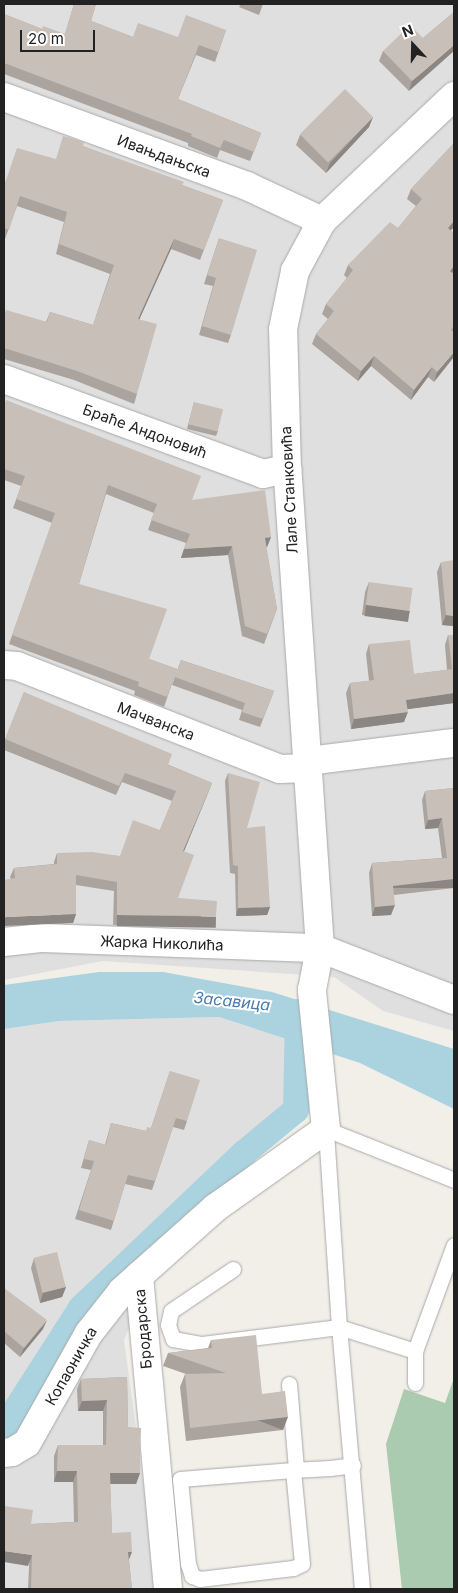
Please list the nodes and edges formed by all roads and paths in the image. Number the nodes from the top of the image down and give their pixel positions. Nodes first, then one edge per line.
1 (454, 96) edge
2 (4, 97) edge
3 (322, 221) junction
4 (4, 379) edge
5 (287, 469) junction
6 (4, 665) edge
7 (454, 743) edge
8 (309, 764) junction
9 (4, 942) edge
10 (320, 948) junction
11 (454, 1000) edge
12 (326, 1129) junction
13 (454, 1180) edge
14 (454, 1246) edge
15 (233, 1269) dead end
16 (139, 1276) junction
17 (339, 1327) junction
18 (415, 1351) junction
19 (416, 1383) dead end
20 (289, 1384) dead end
21 (8, 1452) edge
22 (353, 1465) junction
23 (294, 1470) junction
24 (168, 1589) edge
25 (362, 1589) edge

1 - 3 street, Лале Станковића
2 - 3 street, Ивањдањска
3 - 5 street, Лале Станковића
4 - 5 street, Браће Андоновић
5 - 8 street, Лале Станковића
6 - 8 street, Мачванска
7 - 8 street, Мачванска
8 - 10 street, Лале Станковића
9 - 10 street, Жарка Николића
10 - 11 street, Жарка Николића
10 - 12 street, Лале Станковића
12 - 13 lane
12 - 16 street, Бродарска
12 - 17 lane
14 - 18 lane
15 - 17 lane
16 - 21 street, Копаоничка
16 - 24 street, Бродарска
17 - 18 lane
17 - 22 lane
18 - 19 lane
20 - 23 lane
22 - 23 lane
22 - 25 lane
23 - 23 lane

